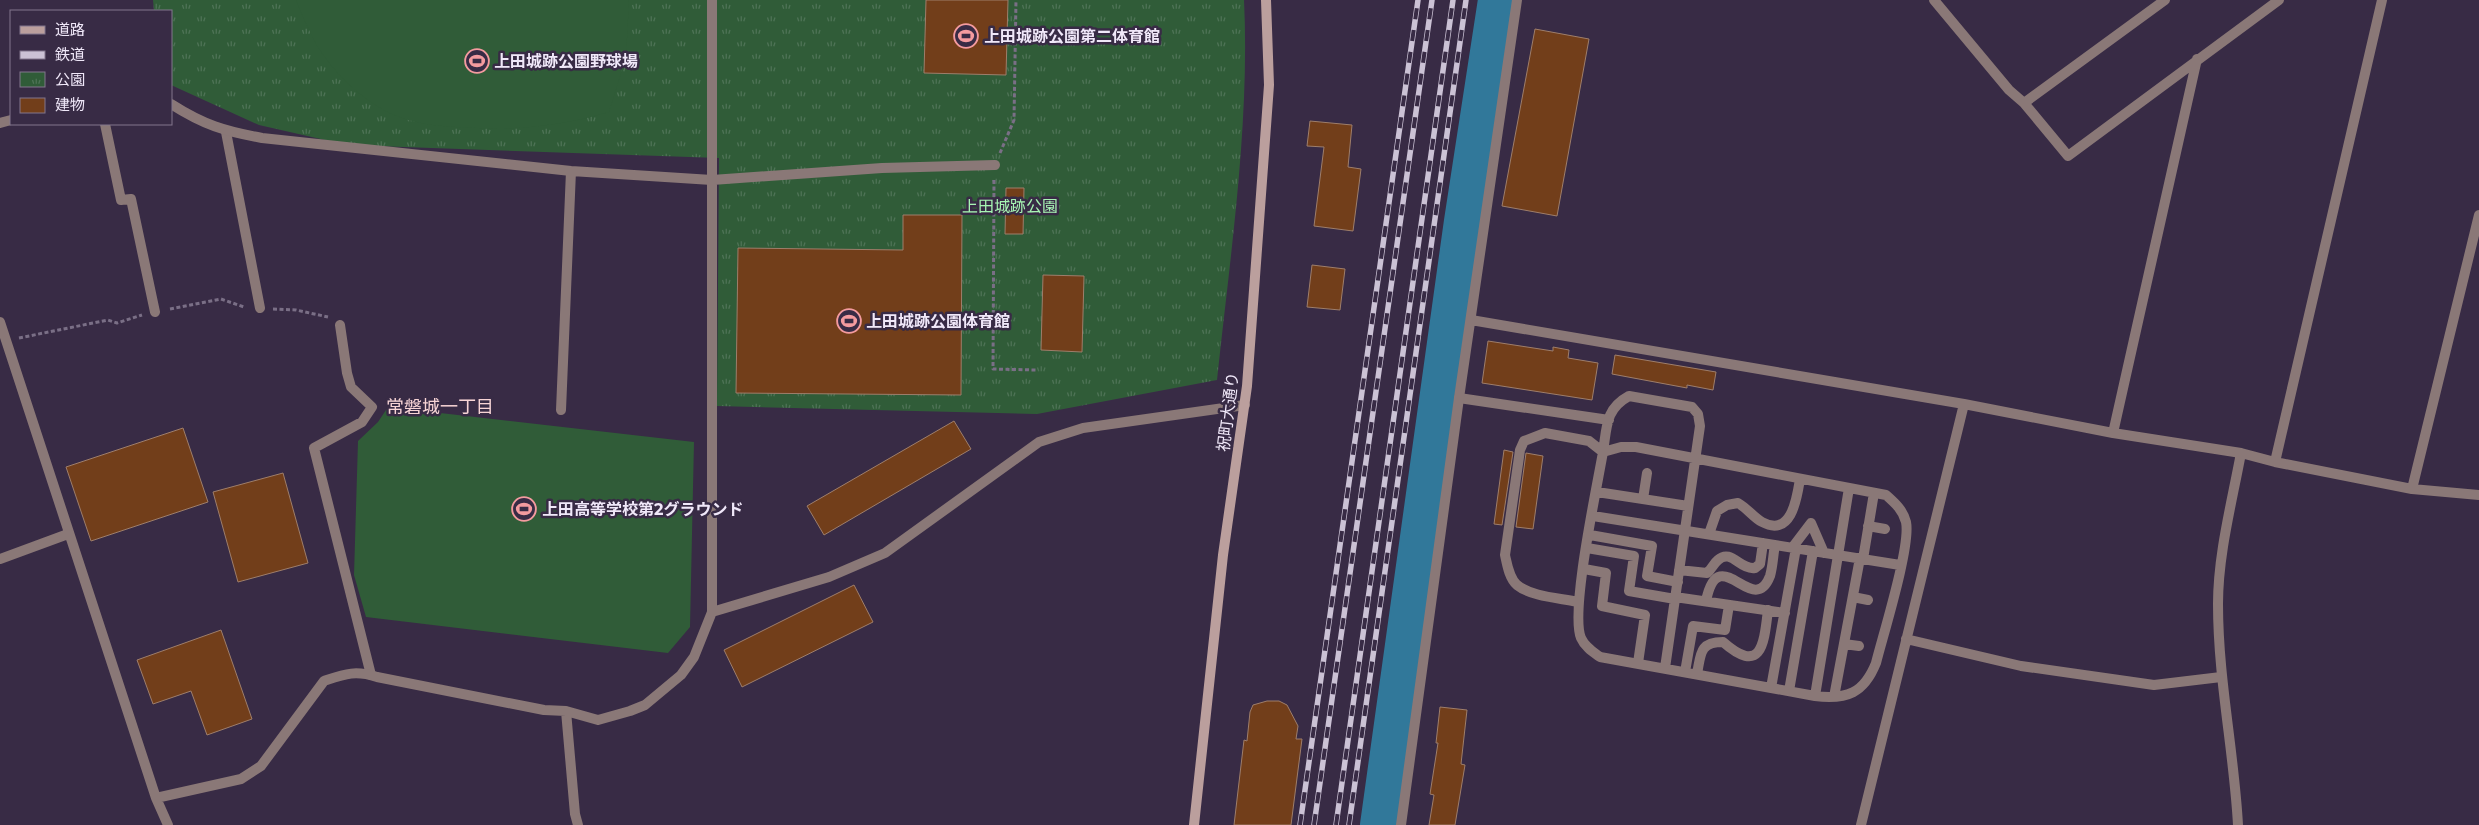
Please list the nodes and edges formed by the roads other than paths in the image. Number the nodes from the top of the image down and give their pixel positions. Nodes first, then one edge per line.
1 (712, 0) edge
2 (1266, 0) edge
3 (1517, 0) edge
4 (1934, 0) edge
5 (2165, 0) edge
6 (2279, 0) edge
7 (2382, 0) edge
8 (2197, 59) junction
9 (2024, 103) junction
10 (172, 105) edge
11 (106, 125) edge
12 (226, 132) junction
13 (995, 165) road end
14 (572, 171) junction
15 (712, 180) junction
16 (2479, 215) edge
17 (260, 308) road end
18 (155, 312) road end
19 (1471, 320) junction
20 (0, 322) edge
21 (340, 325) road end
22 (1459, 398) junction
23 (1964, 404) junction
24 (1245, 405) junction
25 (561, 410) dead end
26 (1609, 420) junction
27 (2113, 433) junction
28 (1603, 452) junction
29 (2241, 453) junction
30 (1695, 458) junction
31 (2275, 462) junction
32 (1647, 473) dead end
33 (1800, 478) junction
34 (1849, 488) junction
35 (2412, 489) junction
36 (1597, 492) junction
37 (1874, 493) junction
38 (2479, 495) edge
39 (1643, 499) junction
40 (1688, 506) junction
41 (1593, 516) junction
42 (1868, 526) junction
43 (1885, 529) dead end
44 (1685, 530) junction
45 (68, 534) junction
46 (1709, 534) junction
47 (1590, 535) junction
48 (1763, 543) junction
49 (1775, 545) junction
50 (1588, 548) junction
51 (1794, 548) junction
52 (1819, 552) junction
53 (1838, 555) junction
54 (0, 559) edge
55 (1862, 559) junction
56 (1900, 565) junction
57 (1584, 569) junction
58 (1679, 570) junction
59 (1678, 582) junction
60 (1853, 597) junction
61 (1675, 598) junction
62 (1868, 600) dead end
63 (1578, 602) junction
64 (1706, 602) junction
65 (1729, 605) junction
66 (1768, 610) junction
67 (712, 612) junction
68 (1785, 613) junction
69 (1906, 639) junction
70 (1844, 644) junction
71 (1859, 646) dead end
72 (1638, 663) junction
73 (1665, 668) junction
74 (1685, 672) junction
75 (1697, 674) junction
76 (371, 675) junction
77 (2221, 676) junction
78 (1772, 688) junction
79 (1789, 691) junction
80 (1815, 696) junction
81 (1834, 696) junction
82 (566, 712) junction
83 (156, 798) junction
84 (168, 825) edge
85 (578, 825) edge
86 (1194, 825) edge
87 (1401, 825) edge
88 (1861, 825) edge
89 (2238, 825) edge

1 - 15 street
2 - 24 street, 祝町大通り
3 - 19 street
4 - 9 street
5 - 9 street
6 - 8 street
7 - 31 street
8 - 9 street
8 - 27 street
10 - 12 street
11 - 18 street
12 - 14 street
12 - 17 street
13 - 15 street
14 - 15 street
14 - 25 street
15 - 67 street
16 - 35 street
19 - 22 street
19 - 23 street
20 - 45 street
21 - 76 street
22 - 26 street
22 - 87 street
23 - 27 street
23 - 69 street
24 - 67 street
24 - 86 street, 祝町大通り
26 - 28 street
26 - 30 street
27 - 29 street
28 - 30 street
28 - 36 street
28 - 63 street
29 - 31 street
29 - 77 street
30 - 33 street
30 - 40 street
31 - 35 street
32 - 39 street
33 - 34 street
33 - 46 street
34 - 37 street
34 - 53 street
35 - 38 street
36 - 39 street
36 - 41 street
37 - 42 street
37 - 56 street
39 - 40 street
40 - 44 street
41 - 44 street
41 - 47 street
42 - 43 street
42 - 55 street
44 - 46 street
44 - 58 street
45 - 54 street
45 - 83 street
46 - 48 street
47 - 50 street
47 - 59 street
48 - 49 street
48 - 58 street
49 - 51 street
49 - 64 street
50 - 57 street
50 - 61 street
51 - 52 street
51 - 52 street
51 - 68 street
52 - 53 street
52 - 79 street
53 - 55 street
53 - 80 street
55 - 56 street
55 - 60 street
56 - 81 street
57 - 63 street
57 - 72 street
58 - 59 street
59 - 61 street
60 - 62 street
60 - 70 street
61 - 64 street
61 - 73 street
63 - 72 street
64 - 65 street
65 - 66 street
65 - 74 street
66 - 68 street
66 - 75 street
67 - 82 street
68 - 78 street
69 - 77 street
69 - 88 street
70 - 71 street
70 - 81 street
72 - 73 street
73 - 74 street
74 - 75 street
75 - 78 street
76 - 82 street
76 - 83 street
77 - 89 street
78 - 79 street
79 - 80 street
80 - 81 street
82 - 85 street
83 - 84 street

